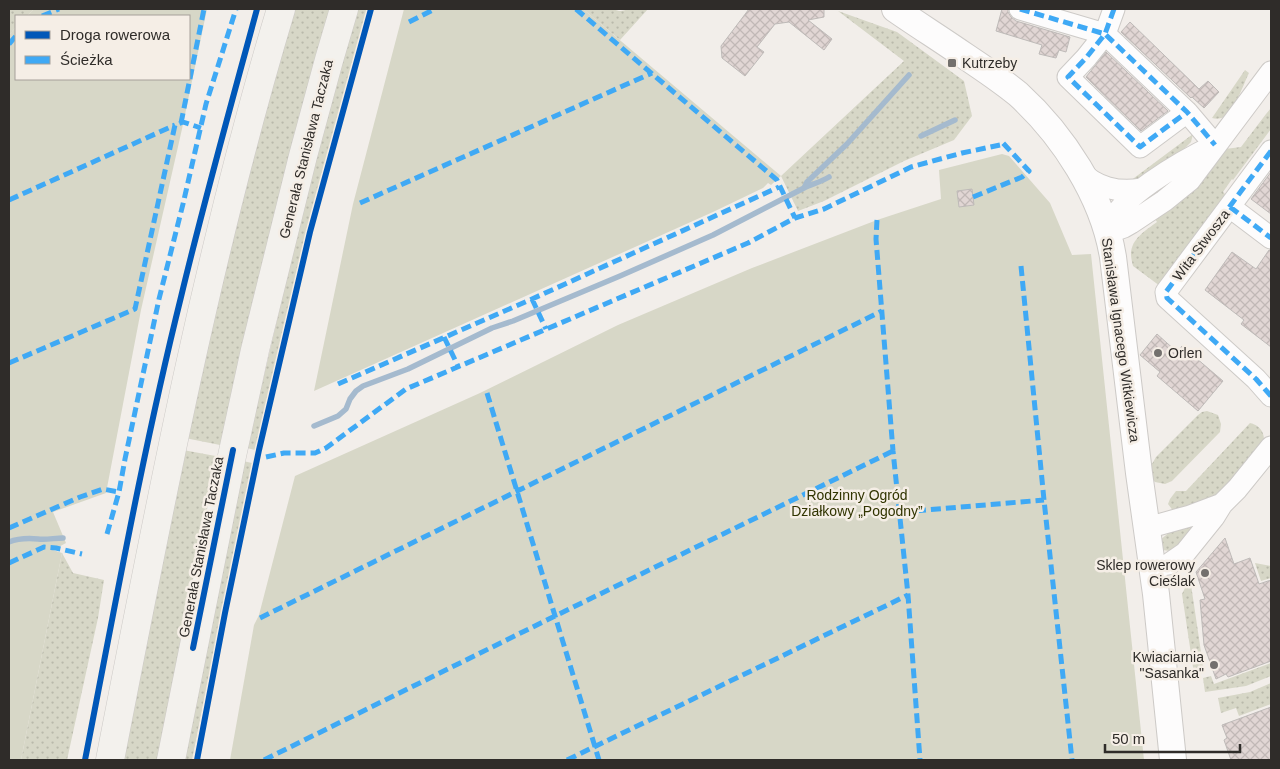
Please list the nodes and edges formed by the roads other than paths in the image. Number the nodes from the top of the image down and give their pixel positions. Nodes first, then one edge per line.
1 (281, 9) edge
2 (344, 9) edge
3 (895, 9) edge
4 (1020, 9) edge
5 (1114, 9) edge
6 (1106, 34) junction
7 (1271, 72) edge
8 (1187, 112) junction
9 (1216, 145) junction
10 (1271, 151) edge
11 (1076, 166) junction
12 (1141, 189) junction
13 (1230, 207) junction
14 (1107, 233) junction
15 (1271, 238) edge
16 (1271, 396) edge
17 (1271, 447) edge
18 (1222, 504) junction
19 (1147, 528) junction
20 (1151, 567) junction
21 (110, 760) edge
22 (171, 760) edge
23 (1173, 760) edge

1 - 21 main road
2 - 22 main road, Generała Stanisława Taczaka
3 - 11 street, Stanisława Ignacego Witkiewicza
4 - 6 street
5 - 6 street
6 - 8 street
6 - 8 street
7 - 9 street
8 - 9 street
9 - 12 street
9 - 14 street
10 - 13 street, Wita Stwosza
11 - 12 street
11 - 14 street, Stanisława Ignacego Witkiewicza
12 - 14 street
13 - 15 street
13 - 16 street, Wita Stwosza
14 - 19 street, Stanisława Ignacego Witkiewicza
17 - 18 street
18 - 19 street
18 - 20 street
19 - 20 street, Stanisława Ignacego Witkiewicza
20 - 23 street, Stanisława Ignacego Witkiewicza

